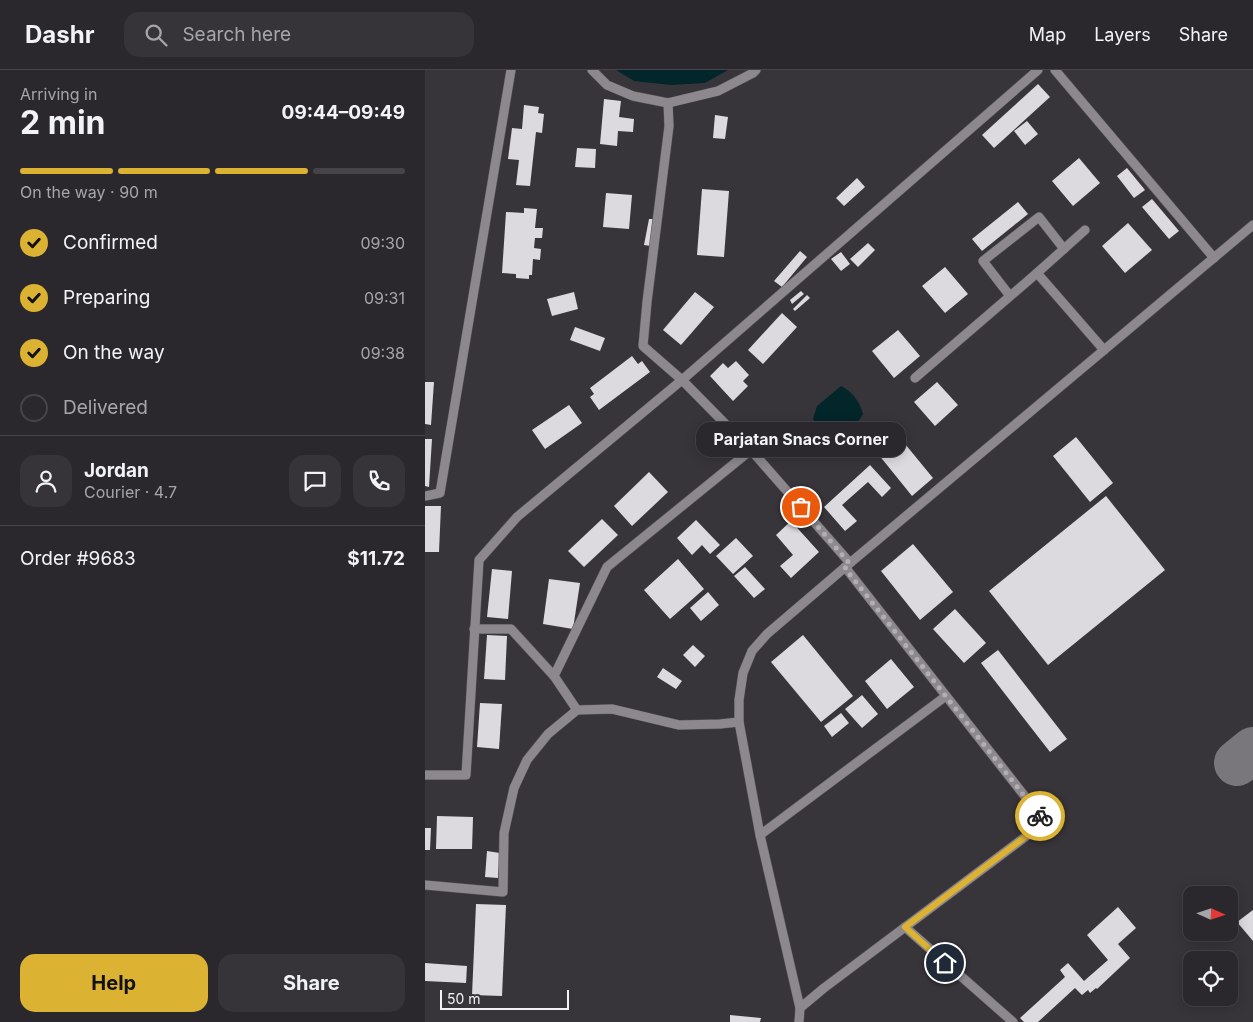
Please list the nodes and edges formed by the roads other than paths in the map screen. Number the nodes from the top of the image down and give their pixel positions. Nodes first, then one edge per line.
1 (511, 70) edge
2 (593, 70) edge
3 (756, 70) edge
4 (1038, 70) edge
5 (1055, 70) edge
6 (668, 104) junction
7 (1253, 225) edge
8 (1085, 230) dead end
9 (1064, 249) junction
10 (1214, 258) junction
11 (1037, 274) junction
12 (1010, 296) junction
13 (1104, 350) junction
14 (915, 378) dead end
15 (682, 380) junction
16 (751, 450) junction
17 (425, 496) edge
18 (847, 566) junction
19 (475, 629) junction
20 (554, 676) junction
21 (946, 696) junction
22 (577, 710) junction
23 (739, 722) junction
24 (425, 775) edge
25 (760, 836) junction
26 (425, 885) edge
27 (905, 927) junction
28 (800, 1008) junction
29 (799, 1022) edge
30 (1013, 1022) edge

1 - 17 lane
2 - 6 lane
3 - 6 lane
4 - 15 lane
5 - 10 lane
6 - 15 lane
7 - 10 lane
8 - 9 lane
9 - 11 lane
9 - 12 lane
10 - 13 lane
11 - 12 lane
11 - 13 lane
12 - 14 lane
13 - 18 lane
15 - 16 lane
15 - 19 lane
16 - 18 lane
16 - 20 lane
18 - 21 lane
18 - 23 lane
19 - 20 lane
19 - 24 lane
20 - 22 lane
21 - 25 lane
21 - 27 lane
22 - 23 lane
22 - 26 lane
23 - 25 lane
25 - 28 lane
27 - 28 lane
27 - 30 lane
28 - 29 lane

